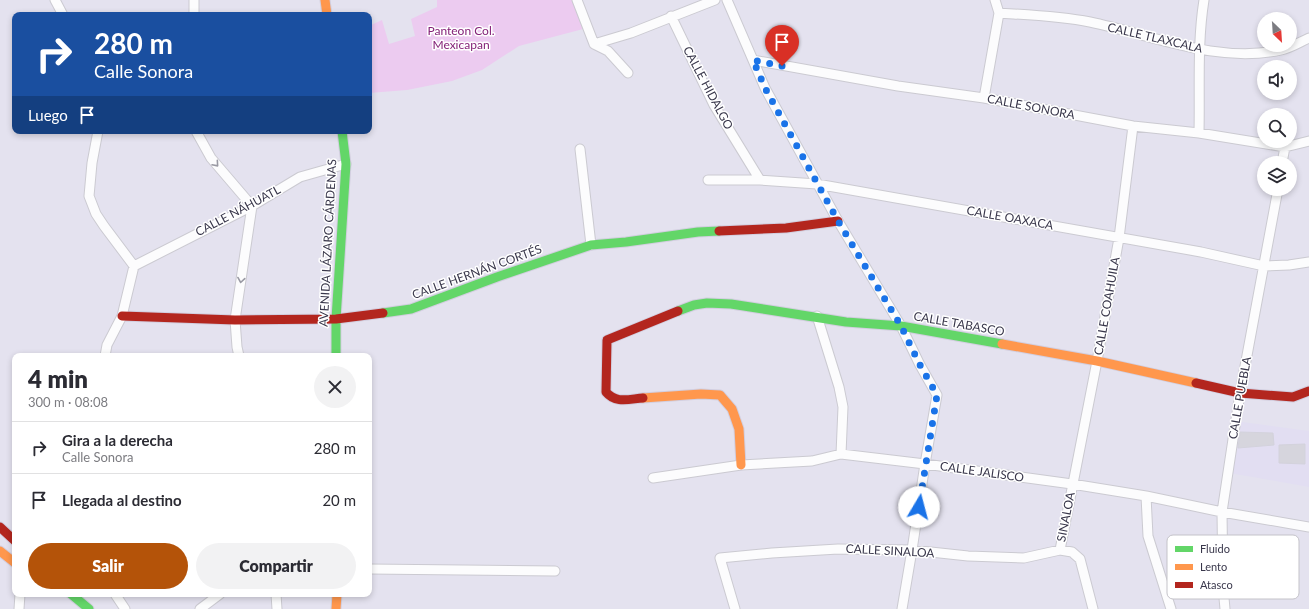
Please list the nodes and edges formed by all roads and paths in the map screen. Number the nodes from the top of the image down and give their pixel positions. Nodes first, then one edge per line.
1 (55, 0) edge
2 (194, 0) edge
3 (325, 0) edge
4 (577, 0) edge
5 (715, 0) edge
6 (726, 0) edge
7 (995, 0) edge
8 (1204, 0) edge
9 (61, 12) edge
10 (194, 12) edge
11 (327, 12) edge
12 (999, 13) junction
13 (672, 16) junction
14 (1309, 38) edge
15 (594, 44) junction
16 (1200, 50) junction
17 (753, 60) junction
18 (628, 73) dead end
19 (984, 98) junction
20 (1133, 126) junction
21 (1199, 133) junction
22 (97, 134) edge
23 (198, 134) edge
24 (342, 134) edge
25 (1309, 141) edge
26 (1257, 142) edge
27 (1297, 144) edge
28 (580, 149) dead end
29 (346, 164) junction
30 (708, 180) dead end
31 (760, 180) junction
32 (817, 184) junction
33 (1277, 196) edge
34 (252, 206) junction
35 (838, 221) junction
36 (1119, 238) junction
37 (591, 245) junction
38 (1309, 262) edge
39 (134, 266) junction
40 (1264, 266) junction
41 (122, 316) junction
42 (817, 316) junction
43 (336, 319) junction
44 (235, 320) junction
45 (901, 326) junction
46 (106, 353) edge
47 (238, 353) edge
48 (336, 353) edge
49 (1097, 361) junction
50 (1309, 391) edge
51 (1240, 393) junction
52 (841, 454) junction
53 (925, 464) junction
54 (740, 465) junction
55 (653, 478) dead end
56 (1072, 484) junction
57 (1146, 496) junction
58 (1222, 512) junction
59 (1309, 526) edge
60 (0, 527) edge
61 (1222, 535) edge
62 (12, 538) edge
63 (0, 550) edge
64 (912, 550) junction
65 (1060, 550) junction
66 (12, 560) edge
67 (372, 569) edge
68 (555, 571) dead end
69 (1167, 596) edge
70 (20, 597) edge
71 (75, 597) edge
72 (117, 597) edge
73 (216, 597) edge
74 (276, 597) edge
75 (337, 597) edge
76 (1168, 599) edge
77 (1224, 599) edge
78 (19, 609) edge
79 (90, 609) edge
80 (125, 609) edge
81 (200, 609) edge
82 (277, 609) edge
83 (336, 609) edge
84 (735, 609) edge
85 (902, 609) edge
86 (1093, 609) edge
87 (1171, 609) edge
88 (1225, 609) edge

1 - 9 street
2 - 10 street
3 - 11 street
4 - 15 street
5 - 13 street
6 - 17 street
7 - 12 street
8 - 16 street
12 - 16 street, CALLE TLAXCALA
12 - 19 street
13 - 15 street
13 - 31 street, CALLE HIDALGO
14 - 16 street, CALLE TLAXCALA
15 - 18 street
16 - 21 street
17 - 19 street, CALLE SONORA
17 - 32 street
19 - 20 street, CALLE SONORA
20 - 21 street, CALLE SONORA
20 - 36 street, CALLE COAHUILA
21 - 26 street, CALLE SONORA
22 - 39 street
23 -> 34 street
24 - 29 street, AVENIDA LÁZARO CÁRDENAS
25 - 27 street, CALLE SONORA
28 - 37 street
29 - 34 street, CALLE NÁHUATL
29 - 43 street, AVENIDA LÁZARO CÁRDENAS
30 - 31 street, CALLE OAXACA
31 - 32 street, CALLE OAXACA
32 - 35 street
32 - 36 street, CALLE OAXACA
33 - 40 street, CALLE PUEBLA
34 - 39 street, CALLE NÁHUATL
34 -> 44 street
35 - 37 street, CALLE HERNÁN CORTÉS
35 - 45 street
36 - 40 street, CALLE OAXACA
36 - 49 street, CALLE COAHUILA
37 - 43 street, CALLE HERNÁN CORTÉS
38 - 40 street, CALLE OAXACA
39 - 41 street
40 - 51 street, CALLE PUEBLA
41 - 44 street, CALLE HERNÁN CORTÉS
41 - 46 street
42 - 45 street, CALLE TABASCO
42 - 52 street
42 - 54 street, CALLE TABASCO
43 - 44 street, CALLE HERNÁN CORTÉS
43 - 48 street, AVENIDA LÁZARO CÁRDENAS
44 - 47 street
45 - 49 street, CALLE TABASCO
45 - 53 street
49 - 51 street, CALLE TABASCO
49 - 56 street, CALLE COAHUILA
50 - 51 street, CALLE TABASCO
51 - 58 street, CALLE PUEBLA
52 - 53 street, CALLE JALISCO
52 - 54 street, CALLE JALISCO
53 - 56 street, CALLE JALISCO
53 - 64 street
54 - 55 street, CALLE JALISCO
56 - 57 street, CALLE JALISCO
56 - 65 street, SINALOA
57 - 58 street, CALLE JALISCO
57 - 69 street
58 - 59 street, CALLE JALISCO
58 - 61 street, CALLE PUEBLA
60 - 62 street
63 - 66 street
64 - 65 street, CALLE SINALOA
64 - 84 street, CALLE SINALOA
64 - 85 street
65 - 86 street
67 - 68 street
70 - 78 street
71 - 79 street
72 - 80 street
73 - 81 street
74 - 82 street
75 - 83 street
76 - 87 street
77 - 88 street, CALLE PUEBLA

